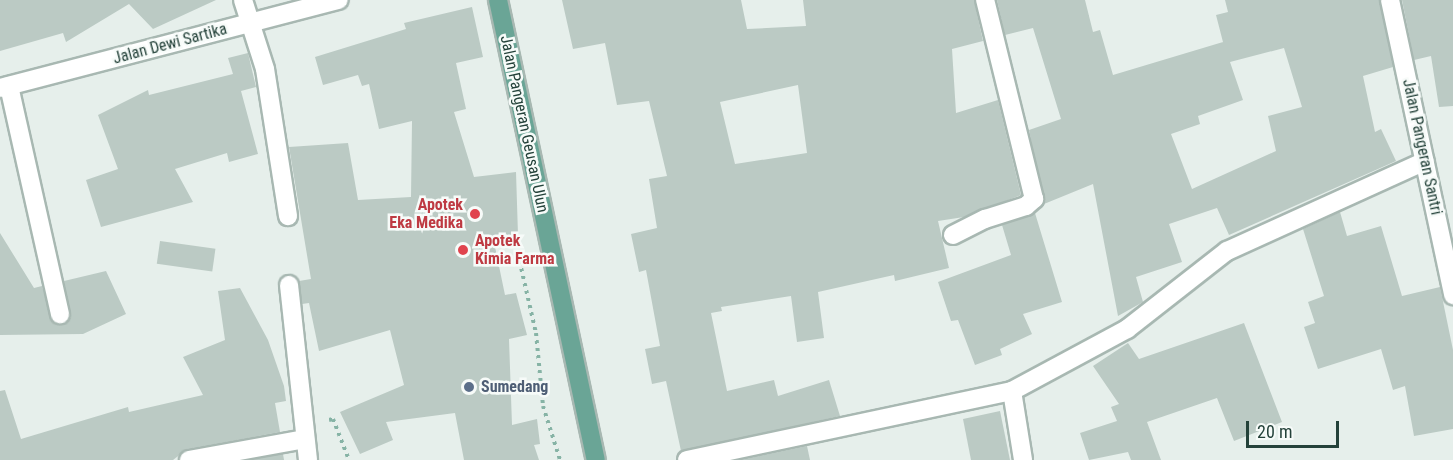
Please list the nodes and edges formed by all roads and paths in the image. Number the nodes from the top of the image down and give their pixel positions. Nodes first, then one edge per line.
1 (243, 0) edge
2 (339, 0) edge
3 (498, 0) edge
4 (985, 0) edge
5 (1390, 0) edge
6 (249, 23) junction
7 (5, 87) edge
8 (1425, 161) junction
9 (288, 216) dead end
10 (953, 235) dead end
11 (518, 254) dead end
12 (290, 285) dead end
13 (1453, 295) edge
14 (60, 314) dead end
15 (1012, 390) junction
16 (305, 439) junction
17 (189, 460) edge
18 (308, 460) edge
19 (560, 460) edge
20 (596, 460) edge
21 (687, 460) edge
22 (1023, 460) edge

1 - 6 street
2 - 6 street, Jalan Dewi Sartika
3 - 20 main road, Jalan Pangeran Geusan Ulun
4 - 10 street
5 - 8 street, Jalan Pangeran Santri
6 - 7 street, Jalan Dewi Sartika
6 - 9 street
7 - 14 street
8 - 13 street, Jalan Pangeran Santri
8 - 15 street
11 - 19 path
12 - 16 street
15 - 21 street
15 - 22 street
16 - 17 street
16 - 18 street

